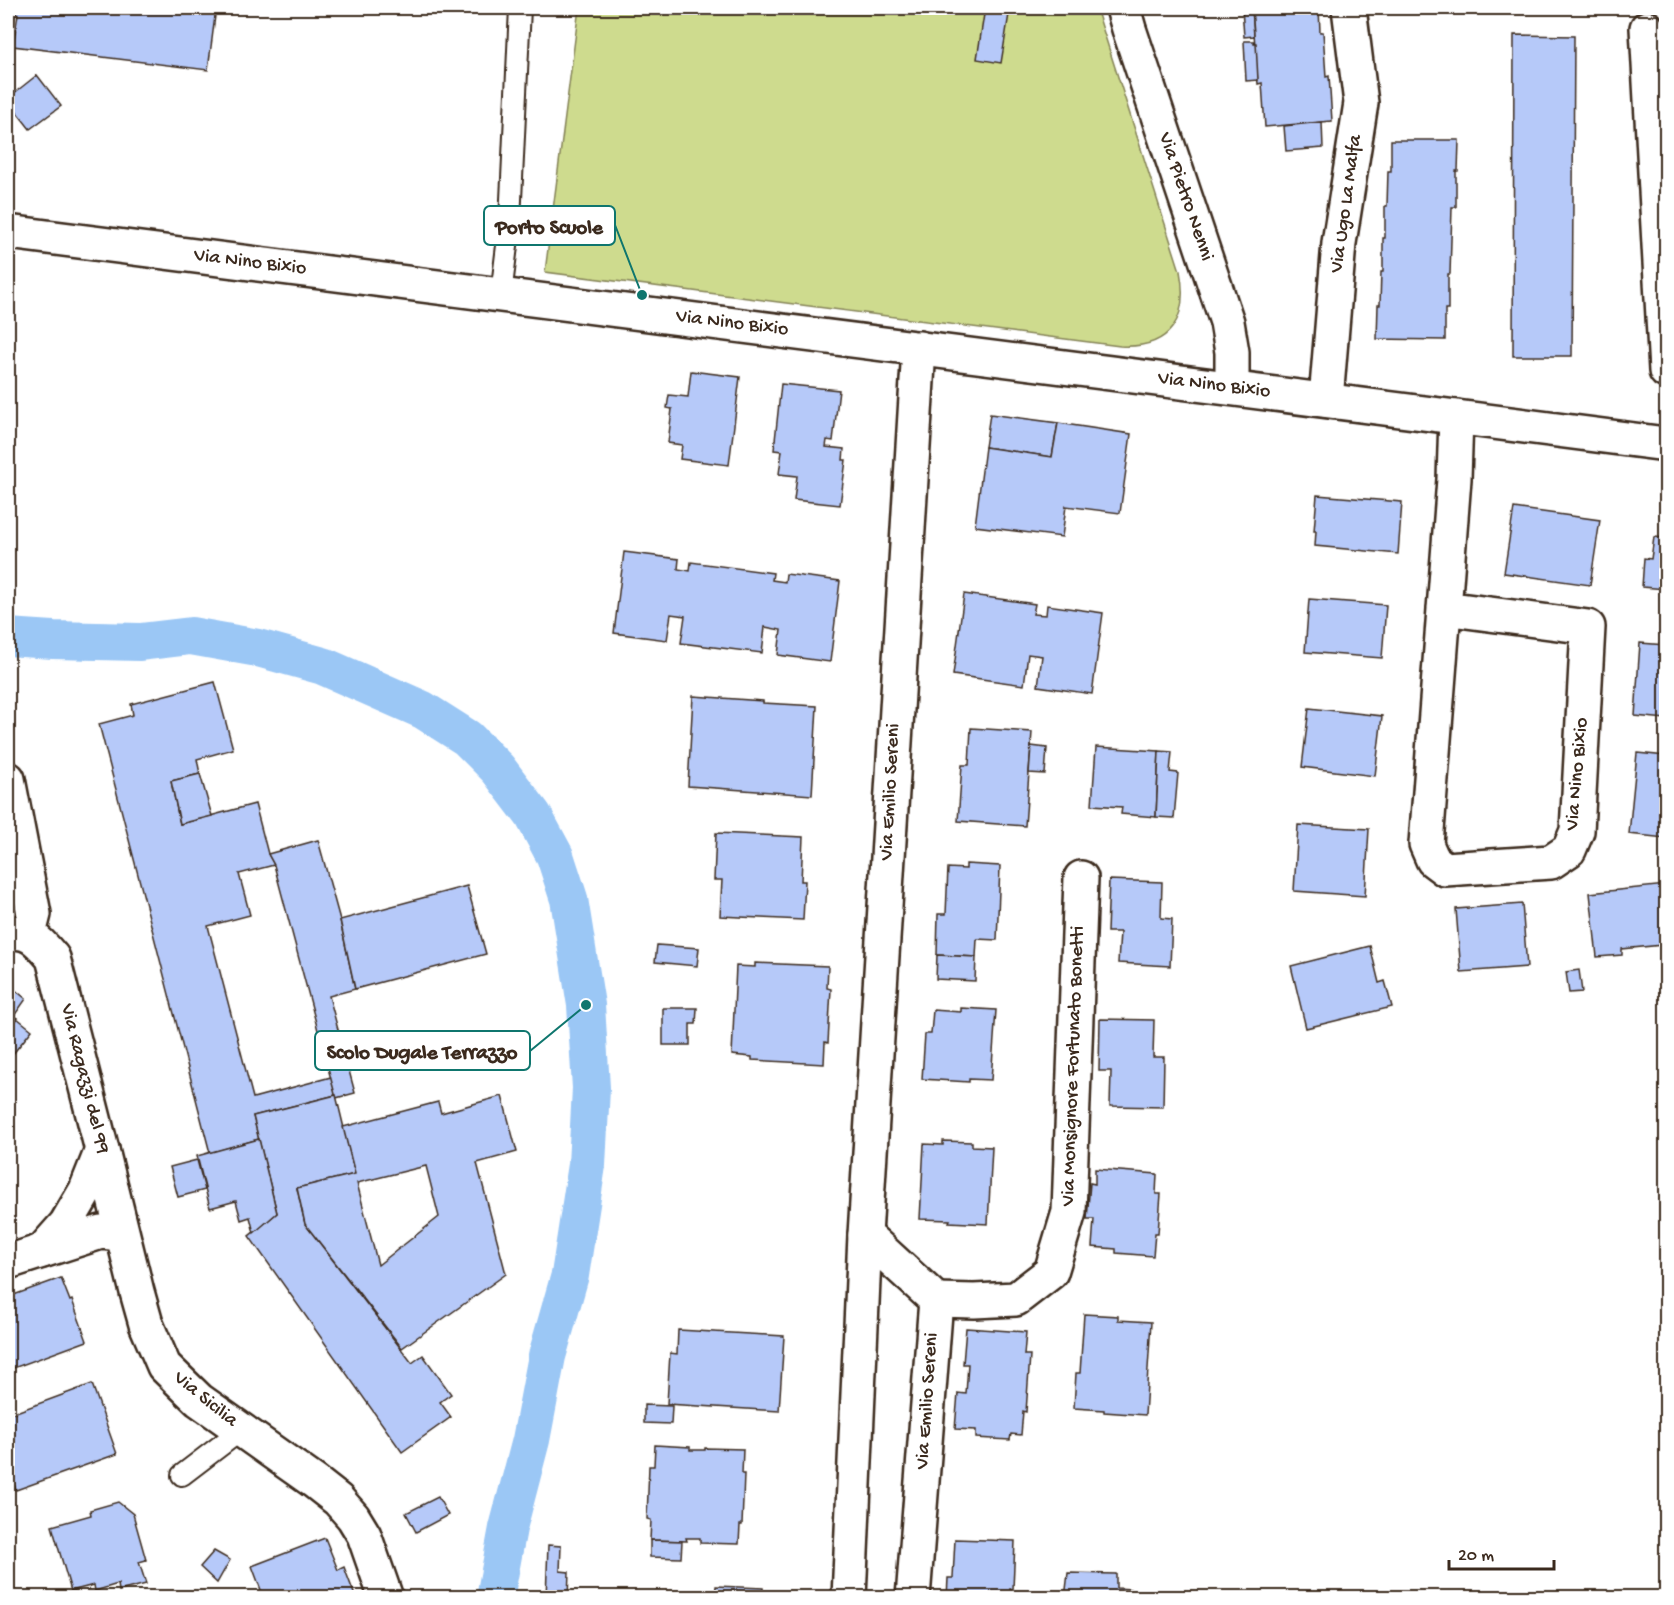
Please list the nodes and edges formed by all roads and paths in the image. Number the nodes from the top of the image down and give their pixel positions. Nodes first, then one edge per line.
1 (520, 8) edge
2 (1123, 8) edge
3 (1349, 8) edge
4 (1647, 28) dead end
5 (8, 232) edge
6 (501, 295) junction
7 (919, 348) junction
8 (1666, 371) edge
9 (1232, 388) junction
10 (1326, 400) junction
11 (1456, 417) junction
12 (1666, 444) edge
13 (1444, 608) junction
14 (8, 779) edge
15 (1081, 878) dead end
16 (18, 934) edge
17 (102, 1150) junction
18 (122, 1234) junction
19 (865, 1235) junction
20 (42, 1251) junction
21 (8, 1262) edge
22 (936, 1300) junction
23 (241, 1430) junction
24 (182, 1475) dead end
25 (386, 1598) edge
26 (849, 1598) edge
27 (913, 1598) edge

1 - 6 lane
2 - 9 street, Via Pietro Nenni
3 - 10 street, Via Ugo La Malfa
4 - 8 street
5 - 6 street, Via Nino Bixio
6 - 7 street, Via Nino Bixio
7 - 9 street, Via Nino Bixio
7 - 19 street, Via Emilio Sereni
9 - 10 street, Via Nino Bixio
10 - 11 street, Via Nino Bixio
11 - 12 street, Via Nino Bixio
11 - 13 street, Via Nino Bixio
13 - 13 street, Via Nino Bixio
14 - 16 street, Via Ragazzi del 99
15 - 22 street, Via Monsignore Fortunato Bonetti
16 - 17 street, Via Ragazzi del 99
17 - 18 street, Via Ragazzi del 99
17 - 20 street
18 - 20 street
18 - 23 street, Via Sicilia
19 - 22 street
19 - 26 street, Via Emilio Sereni
20 - 21 street
22 - 27 street, Via Emilio Sereni
23 - 24 lane
23 - 25 street, Via Sicilia

